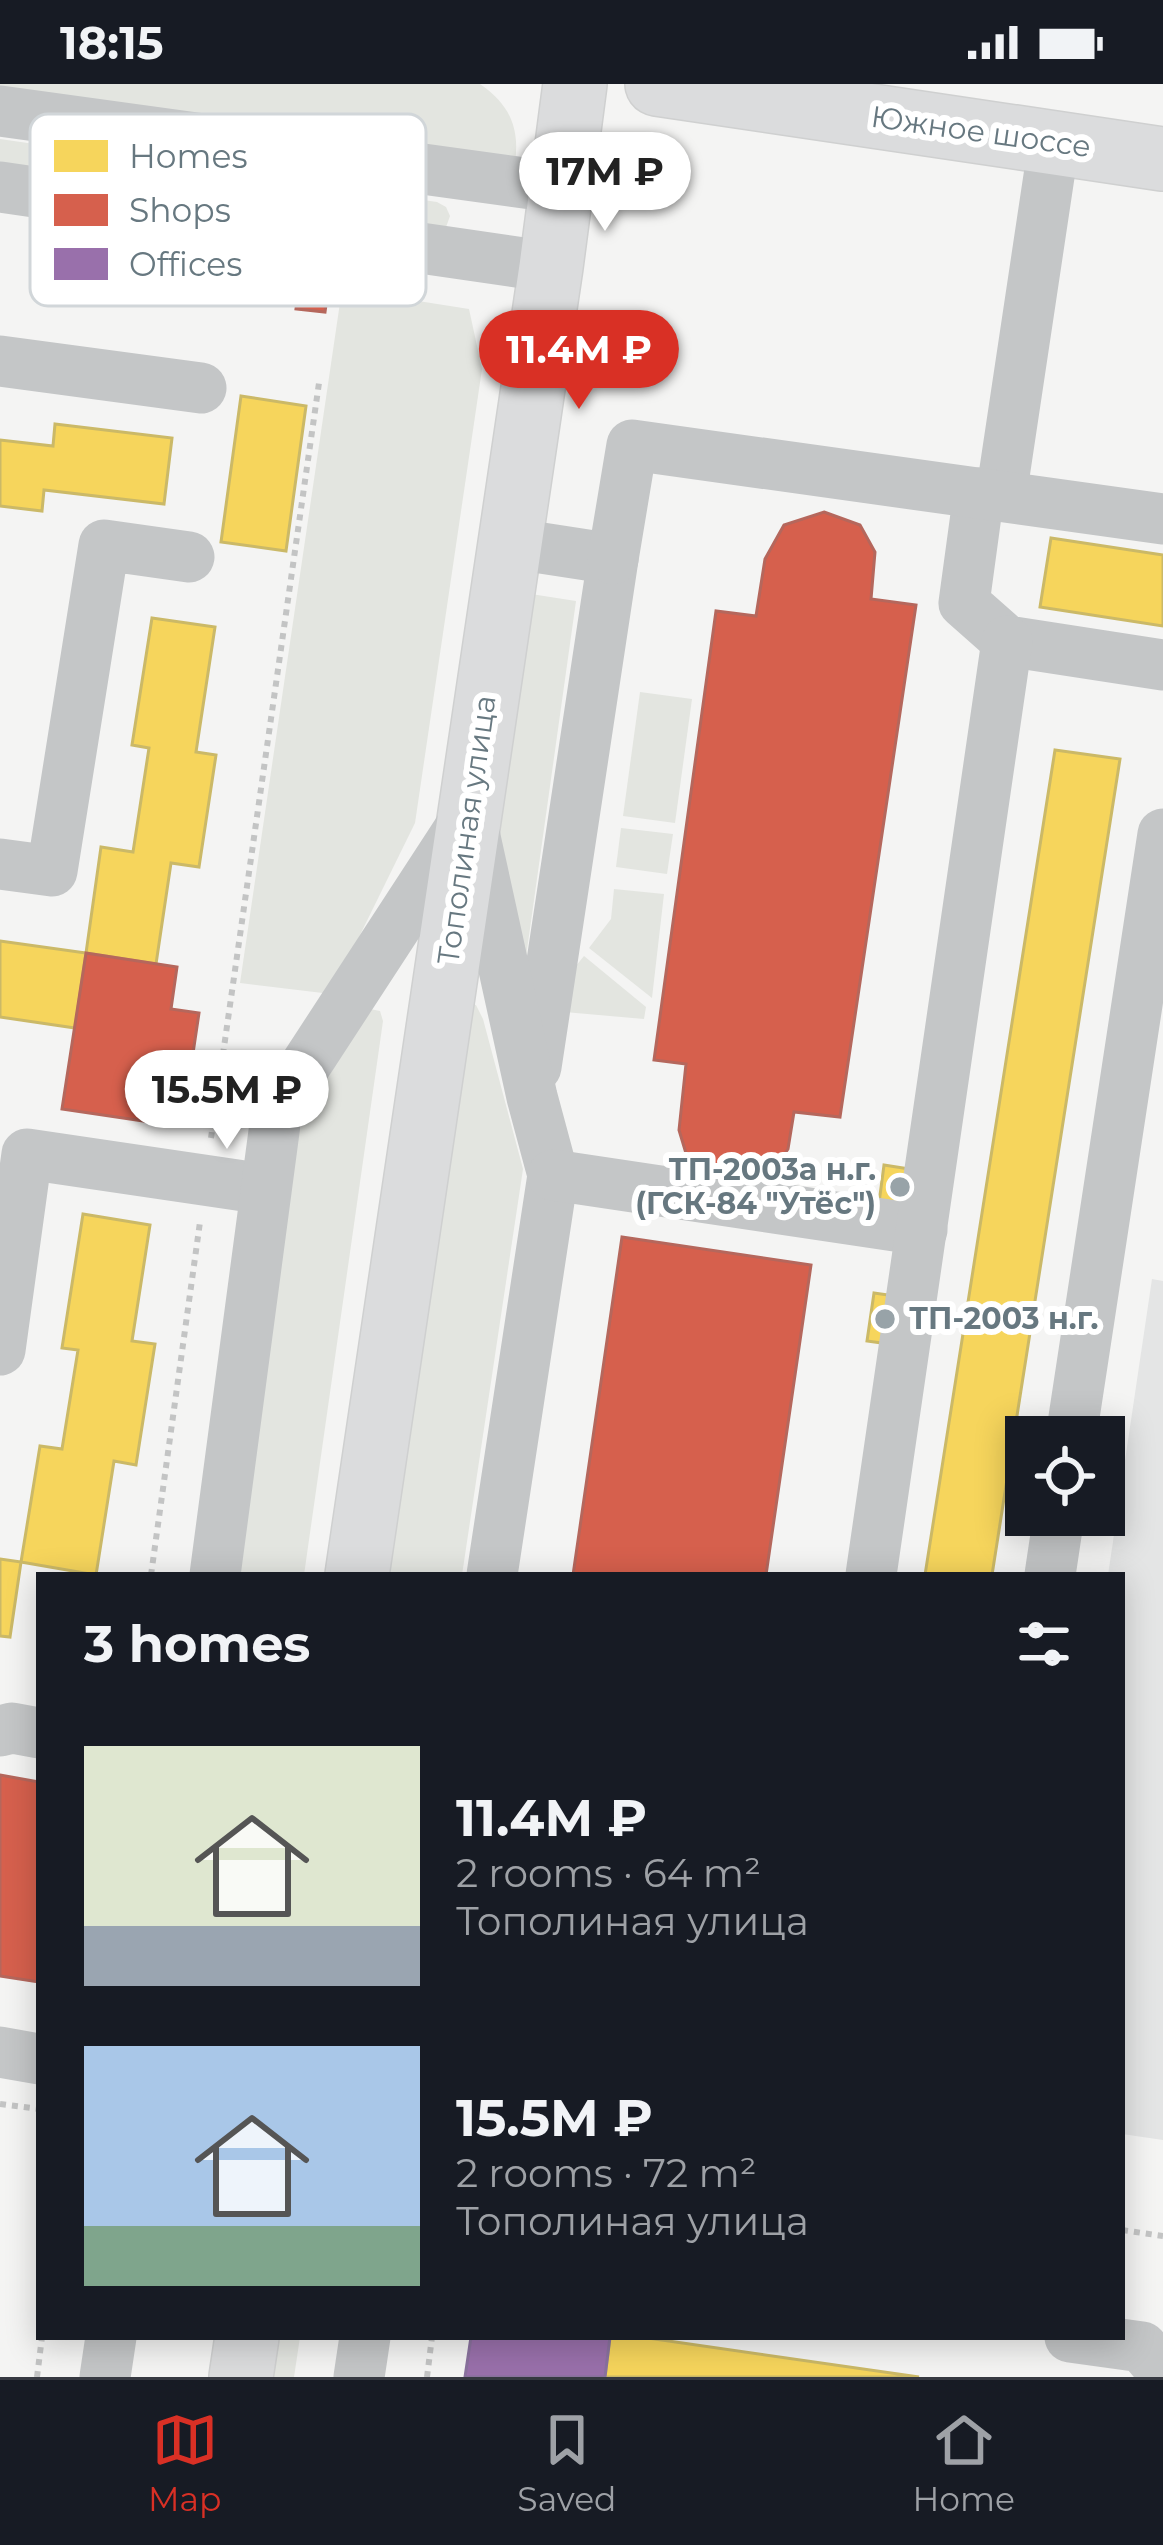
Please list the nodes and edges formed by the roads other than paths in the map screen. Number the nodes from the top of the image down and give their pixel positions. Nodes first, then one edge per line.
1 (575, 84) edge
2 (657, 84) edge
3 (0, 111) edge
4 (30, 115) edge
5 (1054, 143) junction
6 (1163, 159) edge
7 (426, 169) edge
8 (0, 187) edge
9 (561, 188) junction
10 (30, 191) edge
11 (426, 249) edge
12 (551, 267) junction
13 (0, 361) edge
14 (201, 388) dead end
15 (990, 495) junction
16 (1163, 519) edge
17 (509, 543) junction
18 (189, 557) dead end
19 (613, 559) junction
20 (1007, 641) junction
21 (1163, 665) edge
22 (470, 813) junction
23 (1163, 834) edge
24 (0, 864) edge
25 (1150, 1021) edge
26 (532, 1097) junction
27 (14, 1151) edge
28 (553, 1175) junction
29 (265, 1189) junction
30 (922, 1230) junction
31 (0, 1350) edge
32 (1075, 1416) edge
33 (1056, 1536) edge
34 (215, 1572) edge
35 (357, 1572) edge
36 (492, 1572) edge
37 (871, 1572) edge
38 (1050, 1572) edge
39 (0, 1731) edge
40 (36, 1732) edge
41 (0, 2052) edge
42 (36, 2058) edge
43 (111, 2340) edge
44 (247, 2340) edge
45 (364, 2340) edge
46 (1092, 2340) edge
47 (105, 2377) edge
48 (241, 2377) edge
49 (359, 2377) edge
50 (1162, 2377) edge

1 - 9 main road, Тополиная улица
2 - 5 main road, Южное шоссе
3 - 4 street
5 - 6 main road, Южное шоссе
5 - 15 street
7 - 9 street
8 - 10 street
9 - 12 main road, Тополиная улица
11 - 12 street
12 - 17 main road, Тополиная улица
13 - 14 street
15 - 16 street
15 - 19 street
15 - 20 street
17 - 19 street
17 - 22 main road, Тополиная улица
18 - 24 street
19 - 26 street
20 - 21 street
20 - 30 street
22 - 26 street
22 - 29 street
22 - 35 main road, Тополиная улица
23 - 25 street
25 - 32 street
26 - 28 street
27 - 29 street
27 - 31 street
28 - 30 street
28 - 36 street
29 - 34 street
30 - 37 street
33 - 38 street
39 - 40 street
41 - 42 street
43 - 47 street
44 - 48 main road
45 - 49 street
46 - 50 street

